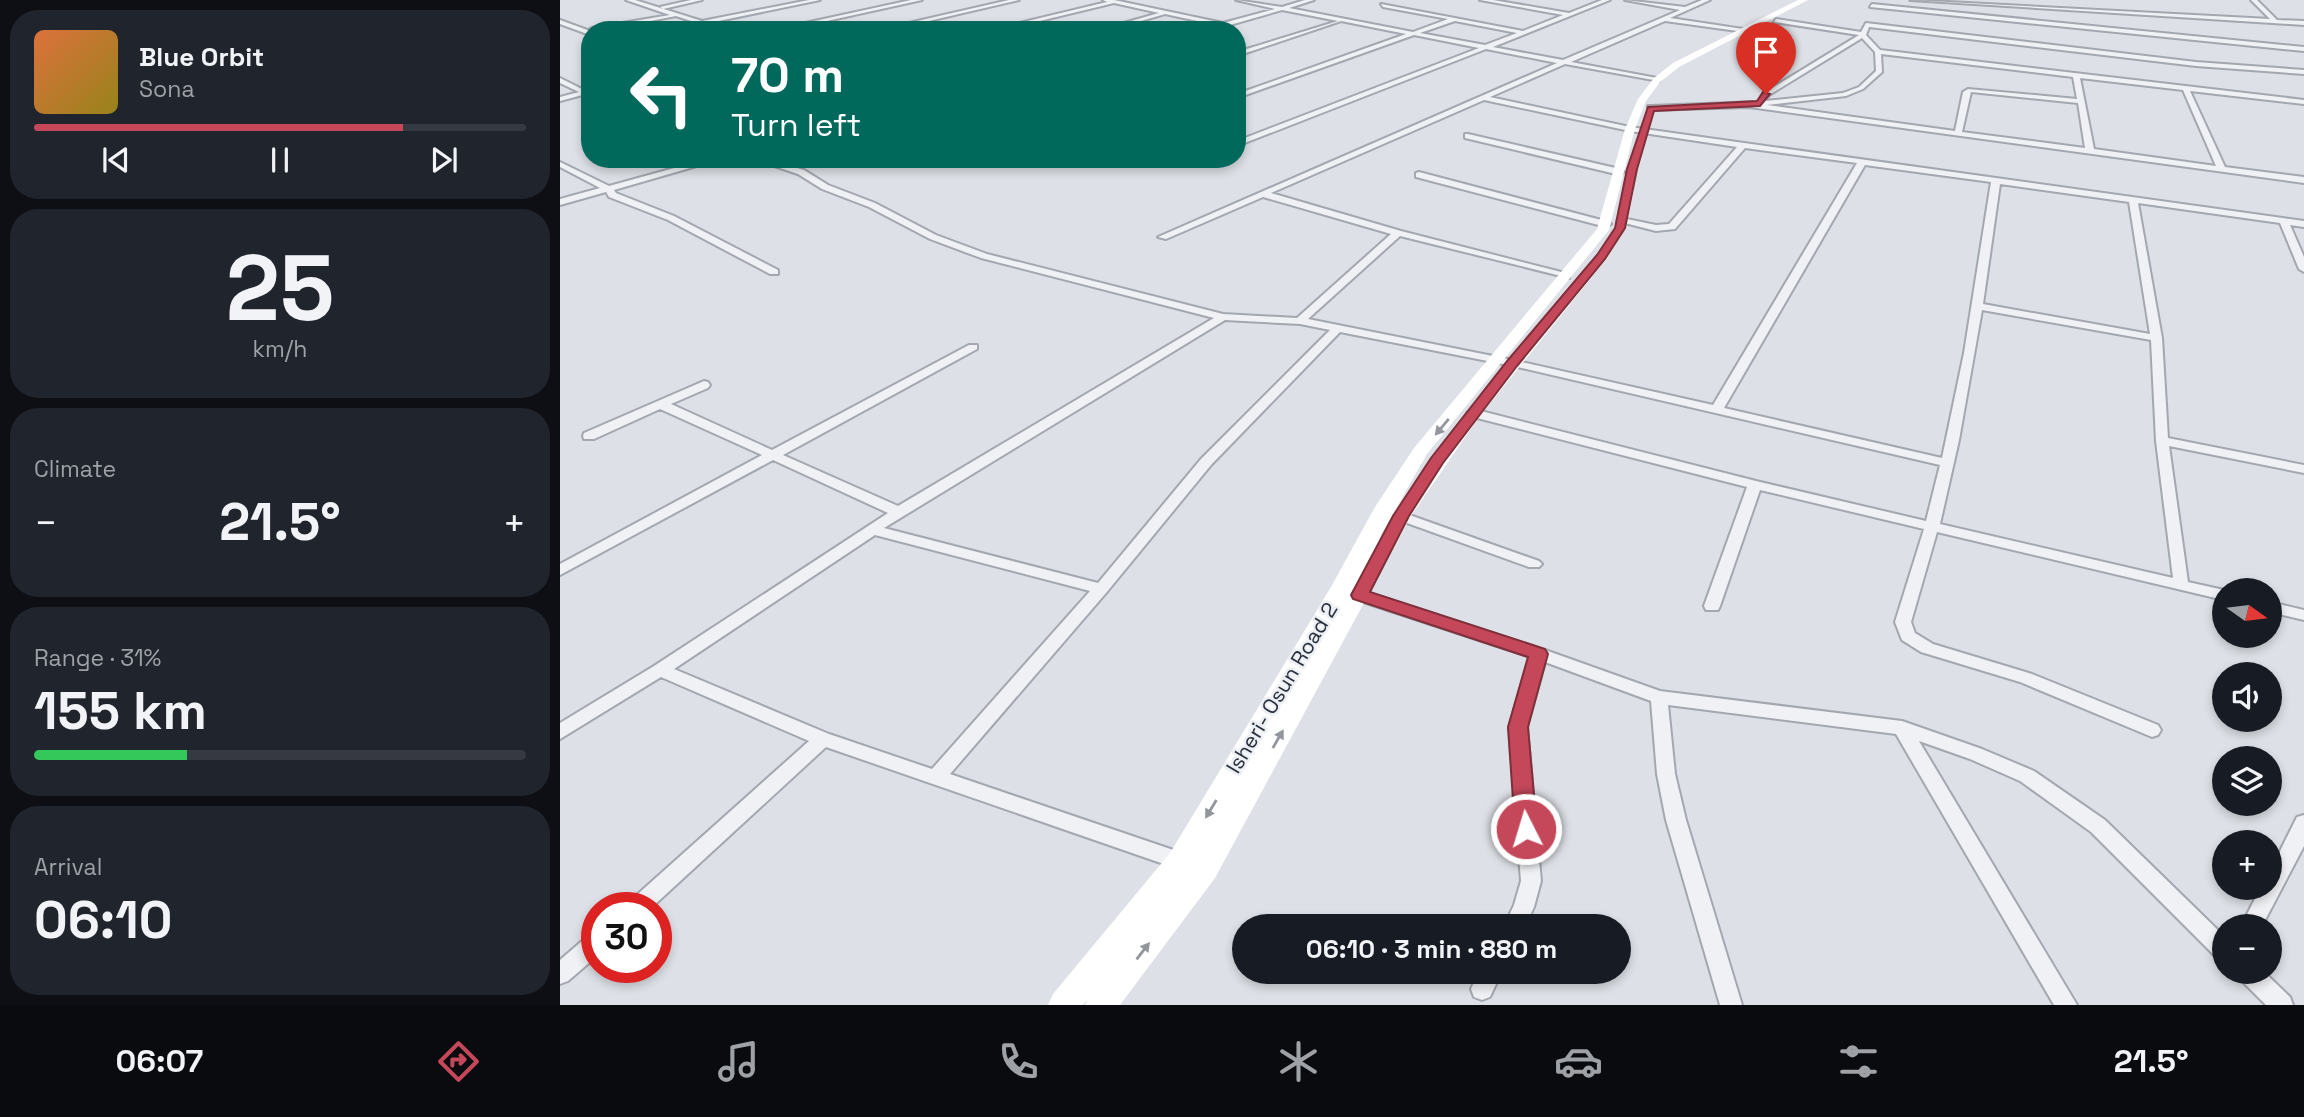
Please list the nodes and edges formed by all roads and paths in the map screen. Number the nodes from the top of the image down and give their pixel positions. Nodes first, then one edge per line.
1 (629, 0) edge
2 (699, 0) edge
3 (817, 0) edge
4 (919, 0) edge
5 (1016, 0) edge
6 (1238, 0) edge
7 (1311, 0) edge
8 (1483, 0) edge
9 (1607, 0) edge
10 (1628, 0) edge
11 (1707, 0) edge
12 (1804, 0) edge
13 (1813, 0) edge
14 (1913, 0) edge
15 (2254, 0) edge
16 (1109, 1) edge
17 (1874, 3) edge
18 (2023, 3) edge
19 (1383, 5) dead end
20 (2113, 6) dead end
21 (656, 8) junction
22 (1281, 8) junction
23 (1686, 9) junction
24 (1167, 13) junction
25 (2119, 13) junction
26 (1568, 14) junction
27 (682, 15) junction
28 (1454, 19) junction
29 (1663, 19) junction
30 (1343, 20) junction
31 (647, 21) edge
32 (696, 21) edge
33 (711, 21) edge
34 (819, 21) edge
35 (922, 21) edge
36 (1029, 21) edge
37 (1136, 21) edge
38 (1205, 21) edge
39 (1237, 21) edge
40 (1776, 21) junction
41 (560, 22) edge
42 (2276, 22) junction
43 (2304, 23) edge
44 (1866, 25) junction
45 (581, 29) edge
46 (1743, 31) junction
47 (1524, 32) junction
48 (1412, 34) junction
49 (1863, 34) junction
50 (1484, 48) junction
51 (2304, 49) edge
52 (1246, 51) edge
53 (1878, 52) junction
54 (1561, 62) junction
55 (2304, 72) edge
56 (2076, 75) junction
57 (560, 79) edge
58 (1657, 80) junction
59 (2185, 87) junction
60 (581, 90) edge
61 (1246, 93) edge
62 (581, 95) edge
63 (573, 97) junction
64 (1484, 98) junction
65 (560, 99) edge
66 (581, 99) edge
67 (2080, 101) junction
68 (2304, 102) edge
69 (1760, 104) junction
70 (1749, 105) junction
71 (1651, 108) junction
72 (1637, 130) junction
73 (1958, 134) junction
74 (1468, 136) dead end
75 (1246, 141) edge
76 (1743, 145) junction
77 (2090, 151) junction
78 (1863, 162) junction
79 (560, 164) edge
80 (686, 168) edge
81 (787, 168) edge
82 (2222, 169) junction
83 (1620, 172) junction
84 (1419, 175) dead end
85 (1996, 180) junction
86 (2304, 180) edge
87 (610, 190) junction
88 (1264, 194) junction
89 (2133, 199) junction
90 (560, 202) edge
91 (2284, 221) junction
92 (1614, 223) junction
93 (2304, 224) edge
94 (1398, 233) junction
95 (1163, 236) dead end
96 (2304, 269) edge
97 (774, 272) dead end
98 (1565, 276) junction
99 (1979, 306) junction
100 (1223, 317) junction
101 (1300, 321) junction
102 (1338, 328) junction
103 (2156, 338) junction
104 (973, 346) dead end
105 (1505, 362) junction
106 (704, 385) dead end
107 (662, 405) junction
108 (1717, 409) junction
109 (1473, 413) junction
110 (589, 436) dead end
111 (2162, 441) junction
112 (771, 456) junction
113 (1947, 463) junction
114 (2304, 469) edge
115 (1755, 485) junction
116 (899, 512) junction
117 (1401, 516) junction
118 (1932, 526) junction
119 (874, 530) junction
120 (1534, 564) dead end
121 (560, 570) edge
122 (2181, 584) junction
123 (1101, 589) junction
124 (2212, 592) edge
125 (1360, 595) junction
126 (1712, 606) dead end
127 (2282, 610) edge
128 (2304, 615) edge
129 (1539, 654) junction
130 (660, 670) junction
131 (1659, 697) junction
132 (1902, 727) junction
133 (2152, 730) dead end
134 (560, 732) edge
135 (823, 739) junction
136 (937, 776) junction
137 (2304, 823) edge
138 (1180, 861) junction
139 (1205, 869) junction
140 (655, 892) edge
141 (1520, 914) edge
142 (2258, 914) edge
143 (2212, 938) edge
144 (581, 956) edge
145 (560, 974) edge
146 (2260, 984) edge
147 (1064, 1005) edge
148 (1101, 1005) edge
149 (1731, 1005) edge
150 (2066, 1005) edge
151 (2282, 1005) edge

1 - 21 street
2 - 21 street
3 - 33 street
4 - 34 street
5 - 35 street
6 - 22 street
7 - 22 street
8 - 26 street
9 - 26 street
10 - 23 street
11 - 23 street
12 - 46 main road, Isheri- Osun Road 2
13 - 40 main road
14 - 18 street
15 - 42 street
16 - 24 street
16 - 36 street
17 - 44 street
17 - 51 street
18 - 25 street
19 - 28 street
20 - 25 street
21 - 27 street
22 - 30 street
22 - 39 street
23 - 29 street
24 - 37 street
24 - 38 street
25 - 42 street
26 - 47 street
27 - 31 street
27 - 32 street
28 - 47 street
28 - 48 street
29 - 46 street
29 - 54 street
30 - 48 street
30 - 52 street
40 - 49 street
40 - 71 main road
41 - 45 street
42 - 43 street
44 - 49 street
44 - 55 street
46 - 58 main road, Isheri- Osun Road 2
47 - 50 street
48 - 50 street
48 - 61 street
49 - 53 street
49 - 69 street
50 - 54 street
50 - 75 street
53 - 56 street
53 - 69 street
54 - 58 street
54 - 64 street
56 - 59 street
56 - 67 street
57 - 60 street
58 - 72 main road, Isheri- Osun Road 2
59 - 68 street
59 - 82 street
62 - 63 street
63 - 65 street
63 - 66 street
64 - 72 street
64 - 88 street
67 - 73 street
67 - 77 street
69 - 70 street
70 - 71 street
70 - 73 street
71 - 72 main road
72 - 76 street
72 - 83 main road, Isheri- Osun Road 2
72 - 92 main road
73 - 77 street
74 - 83 street
76 - 78 street
76 - 92 street
77 - 82 street
78 - 85 street
78 - 108 street
79 - 87 street
80 - 87 street
81 - 100 street
82 - 86 street
83 - 92 main road, Isheri- Osun Road 2
84 - 92 street
85 - 89 street
85 - 99 street
87 - 90 street
87 - 97 street
88 - 94 street
88 - 95 street
89 - 91 street
89 - 103 street
91 - 93 street
91 - 96 street
92 - 98 main road, Isheri- Osun Road 2
92 - 105 main road
94 - 98 street
94 - 101 street
98 - 105 main road, Isheri- Osun Road 2
99 - 103 street
99 - 113 street
100 - 101 street
100 - 116 street
101 - 102 street
102 - 105 street
102 - 123 street
103 - 111 street
104 - 112 street
105 - 108 street
105 - 109 main road
105 -> 138 main road, Isheri- Osun Road 2
106 - 107 street
107 - 110 street
107 - 112 street
108 - 113 street
109 - 115 street
109 - 117 main road
111 - 114 street
111 - 122 street
112 - 116 street
112 - 121 street
113 - 118 street
115 - 118 street
115 - 126 street
116 - 119 street
117 - 120 street
117 - 125 main road
118 - 122 street
118 - 133 street
119 - 123 street
119 - 130 street
122 - 124 street
123 - 136 street
125 - 129 street
139 -> 125 main road
127 - 128 street
129 - 131 street
129 - 141 street
130 - 134 street
130 - 135 street
131 - 132 street
131 - 149 street
132 - 143 street
132 - 150 street
135 - 136 street
135 - 140 street
136 - 138 street
137 - 142 street
138 - 139 street
138 - 147 main road, Isheri- Osun Road 2
148 -> 139 main road
144 - 145 street
146 - 151 street

